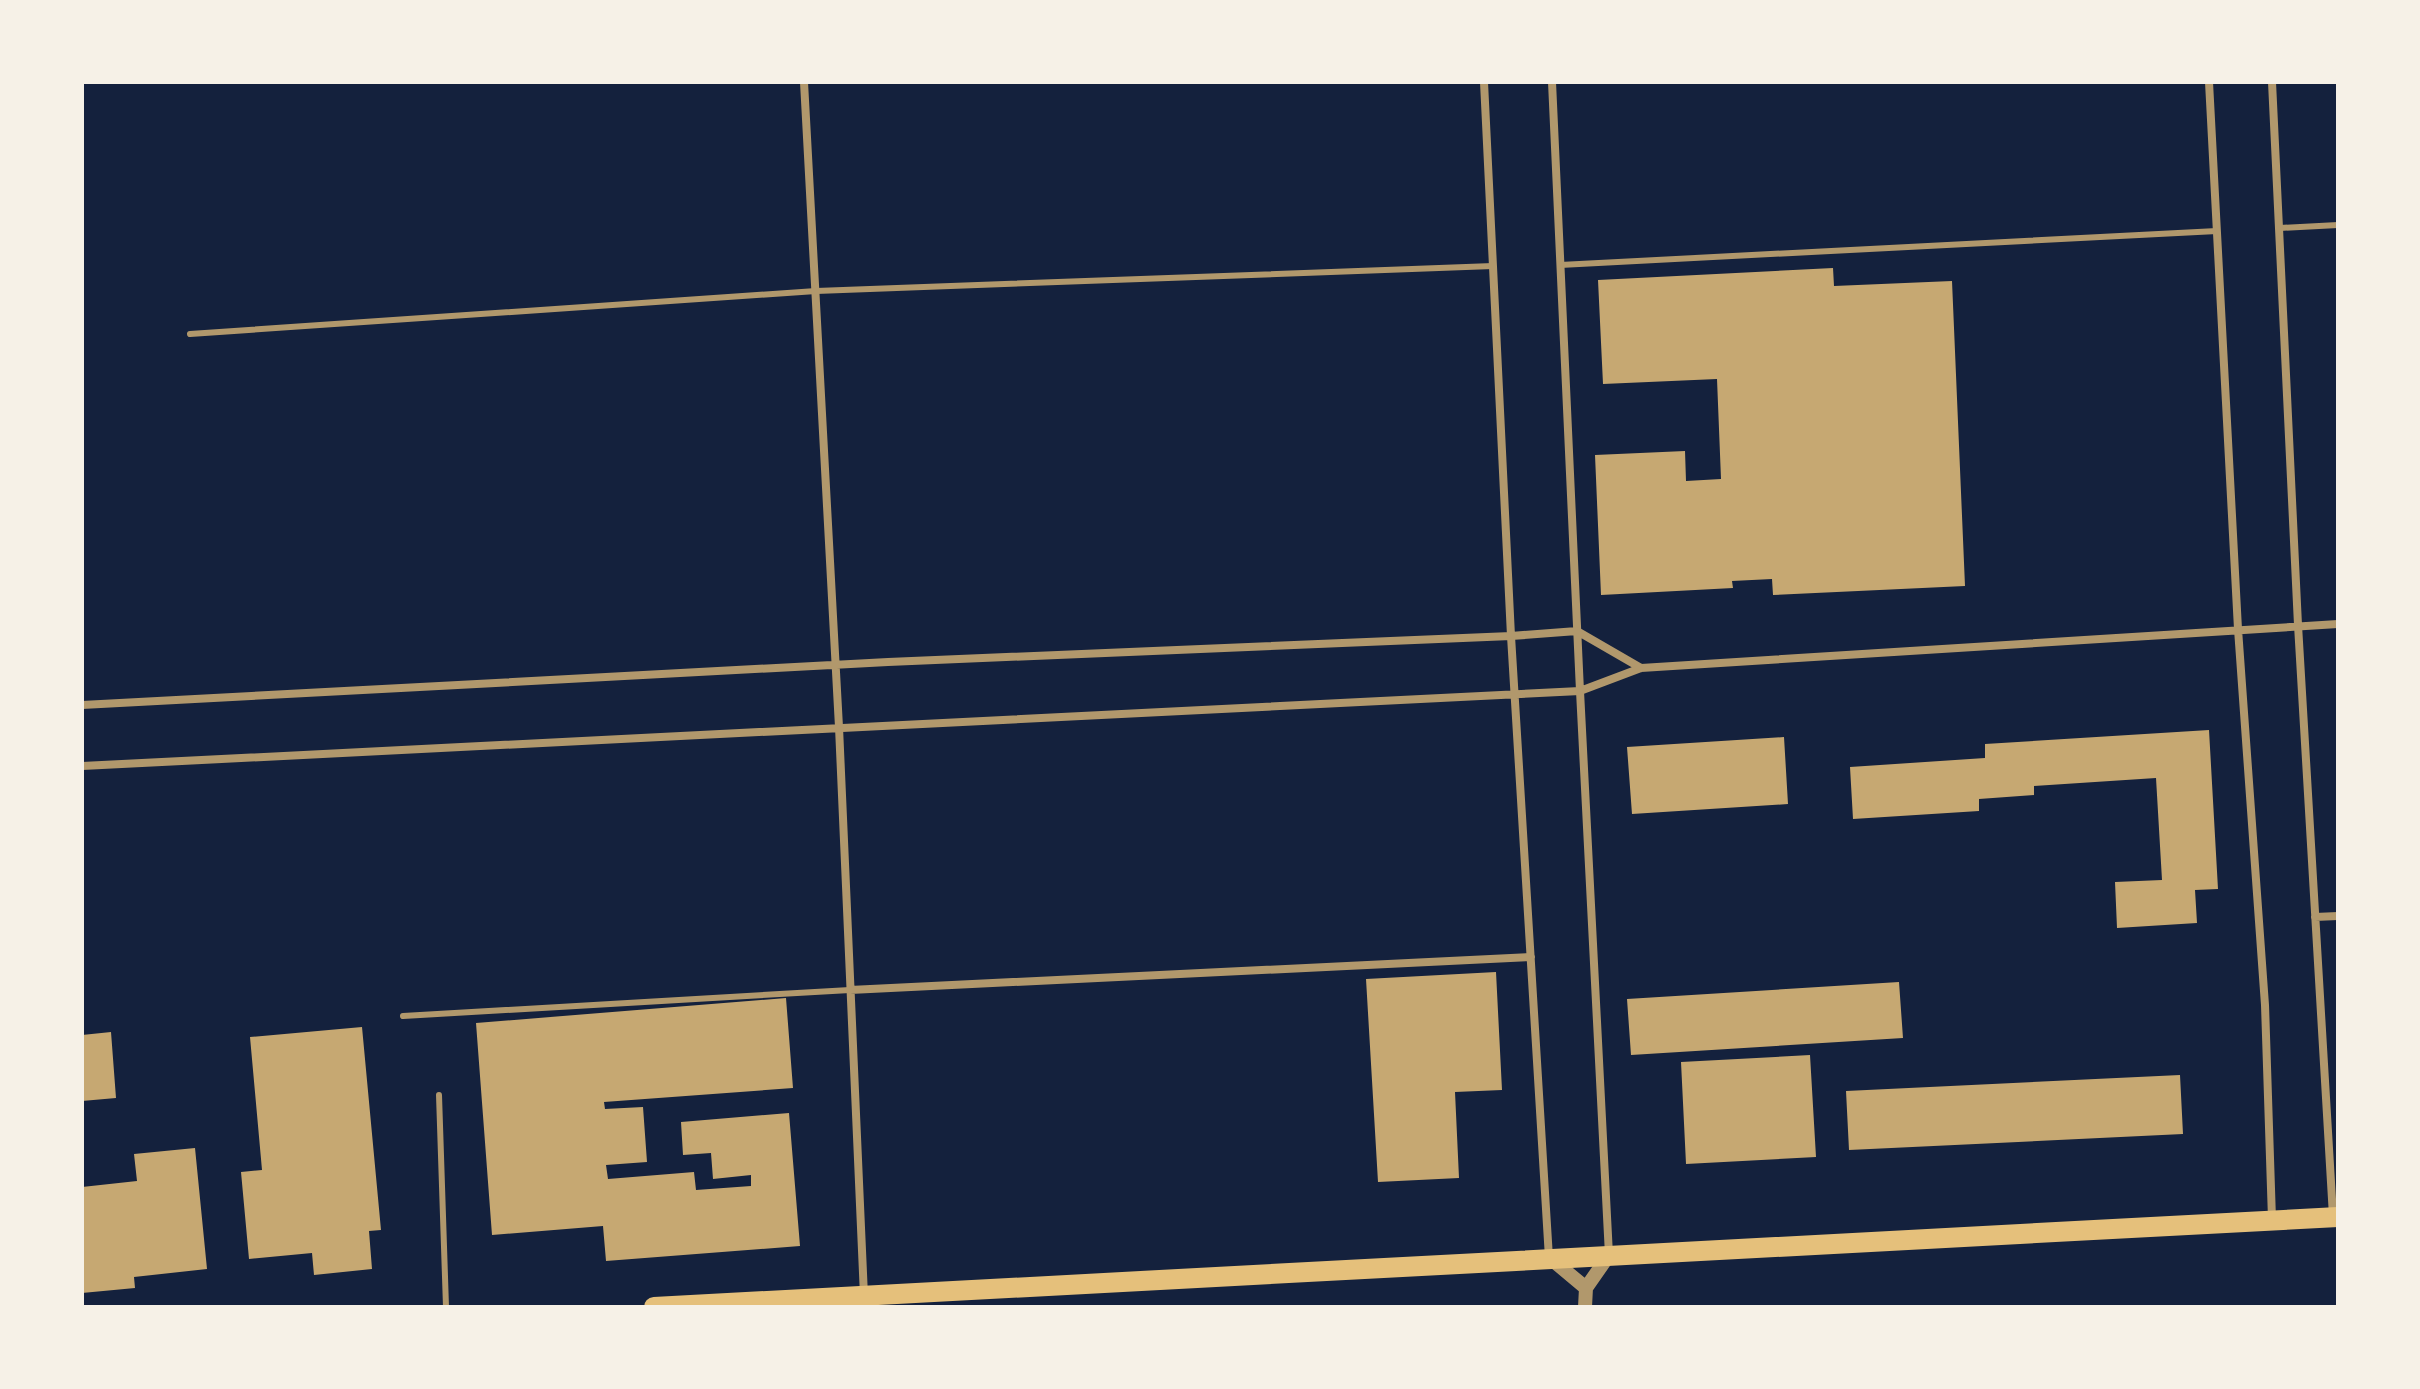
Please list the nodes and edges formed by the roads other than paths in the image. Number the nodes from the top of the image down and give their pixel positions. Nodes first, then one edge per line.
1 (804, 82) edge
2 (1484, 82) edge
3 (1552, 82) edge
4 (2209, 82) edge
5 (2272, 82) edge
6 (2338, 225) edge
7 (2280, 228) junction
8 (2217, 231) junction
9 (1560, 265) junction
10 (1493, 266) junction
11 (816, 291) junction
12 (190, 334) dead end
13 (2338, 624) edge
14 (2298, 625) junction
15 (2238, 629) junction
16 (1577, 631) junction
17 (1511, 636) junction
18 (835, 665) junction
19 (1641, 668) junction
20 (1580, 691) junction
21 (1515, 694) junction
22 (82, 705) edge
23 (839, 727) junction
24 (82, 766) edge
25 (2338, 916) edge
26 (2315, 917) junction
27 (1531, 957) junction
28 (850, 990) junction
29 (403, 1016) dead end
30 (439, 1095) dead end
31 (2336, 1217) edge
32 (2272, 1221) junction
33 (1609, 1255) junction
34 (1549, 1258) junction
35 (1586, 1288) junction
36 (864, 1297) junction
37 (446, 1307) edge
38 (654, 1307) edge
39 (1585, 1307) edge

1 - 11 street
2 - 10 street
3 - 9 street
4 - 8 street
5 - 7 street
6 - 7 lane
7 - 14 street
8 - 9 lane
8 - 15 street
9 - 16 street
10 - 11 lane
10 - 17 street
11 - 12 lane
11 - 18 street
13 - 14 street
14 - 15 street
14 - 26 street
15 - 19 street
15 - 32 street
16 - 17 street
16 - 19 street
16 - 20 street
17 - 18 street
17 - 21 street
18 - 22 street
18 - 23 street
19 - 20 street
20 - 21 street
20 - 33 street
21 - 23 street
21 - 27 street
23 - 24 street
23 - 28 street
25 - 26 street
26 - 31 street
27 - 28 street
27 - 34 street
28 - 29 lane
28 - 36 street
30 - 37 lane
31 - 32 main road
32 - 33 main road
33 - 34 main road
33 - 35 street
34 - 35 street
34 - 36 main road
35 - 39 street
36 - 38 main road

